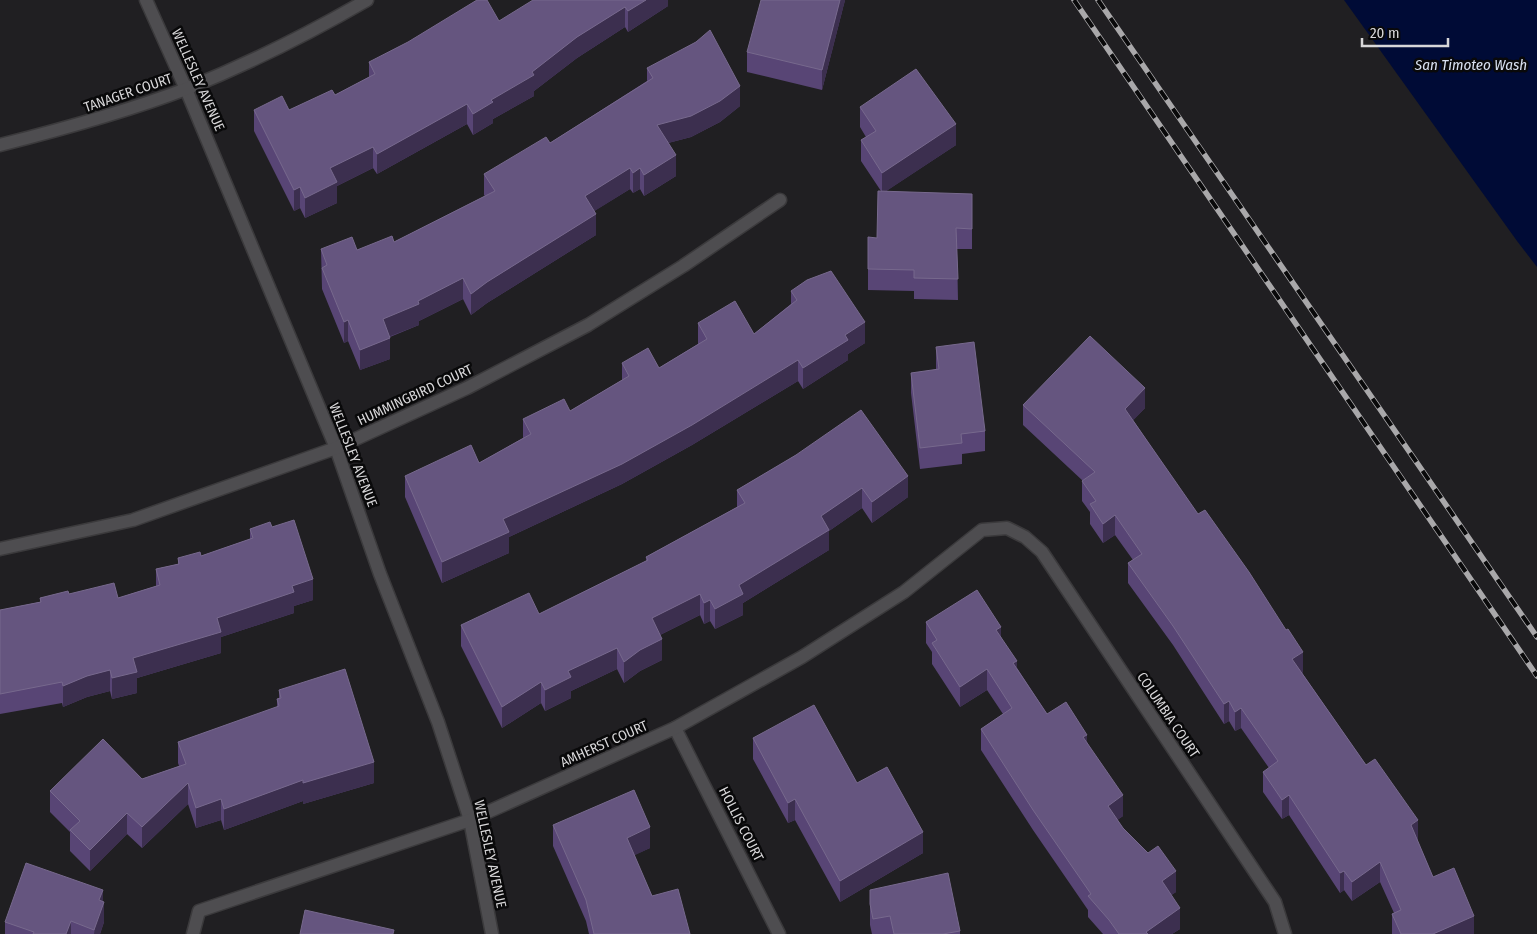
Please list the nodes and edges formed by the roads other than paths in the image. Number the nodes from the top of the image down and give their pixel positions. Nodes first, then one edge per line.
1 (146, 0) edge
2 (367, 0) edge
3 (186, 89) junction
4 (0, 145) edge
5 (780, 200) dead end
6 (336, 448) junction
7 (1007, 528) joint
8 (0, 549) edge
9 (675, 728) junction
10 (470, 820) junction
11 (193, 934) edge
12 (492, 934) edge
13 (779, 934) edge
14 (1285, 934) edge

1 - 3 street, WELLESLEY AVENUE
2 - 3 street, TANAGER COURT
3 - 4 street, TANAGER COURT
3 - 6 street, WELLESLEY AVENUE
5 - 6 street, HUMMINGBIRD COURT
6 - 8 street, HUMMINGBIRD COURT
6 - 10 street, WELLESLEY AVENUE
7 - 9 street, AMHERST COURT
7 - 14 street, COLUMBIA COURT
9 - 10 street, AMHERST COURT
9 - 13 street, HOLLIS COURT
10 - 11 street, AMHERST COURT
10 - 12 street, WELLESLEY AVENUE

